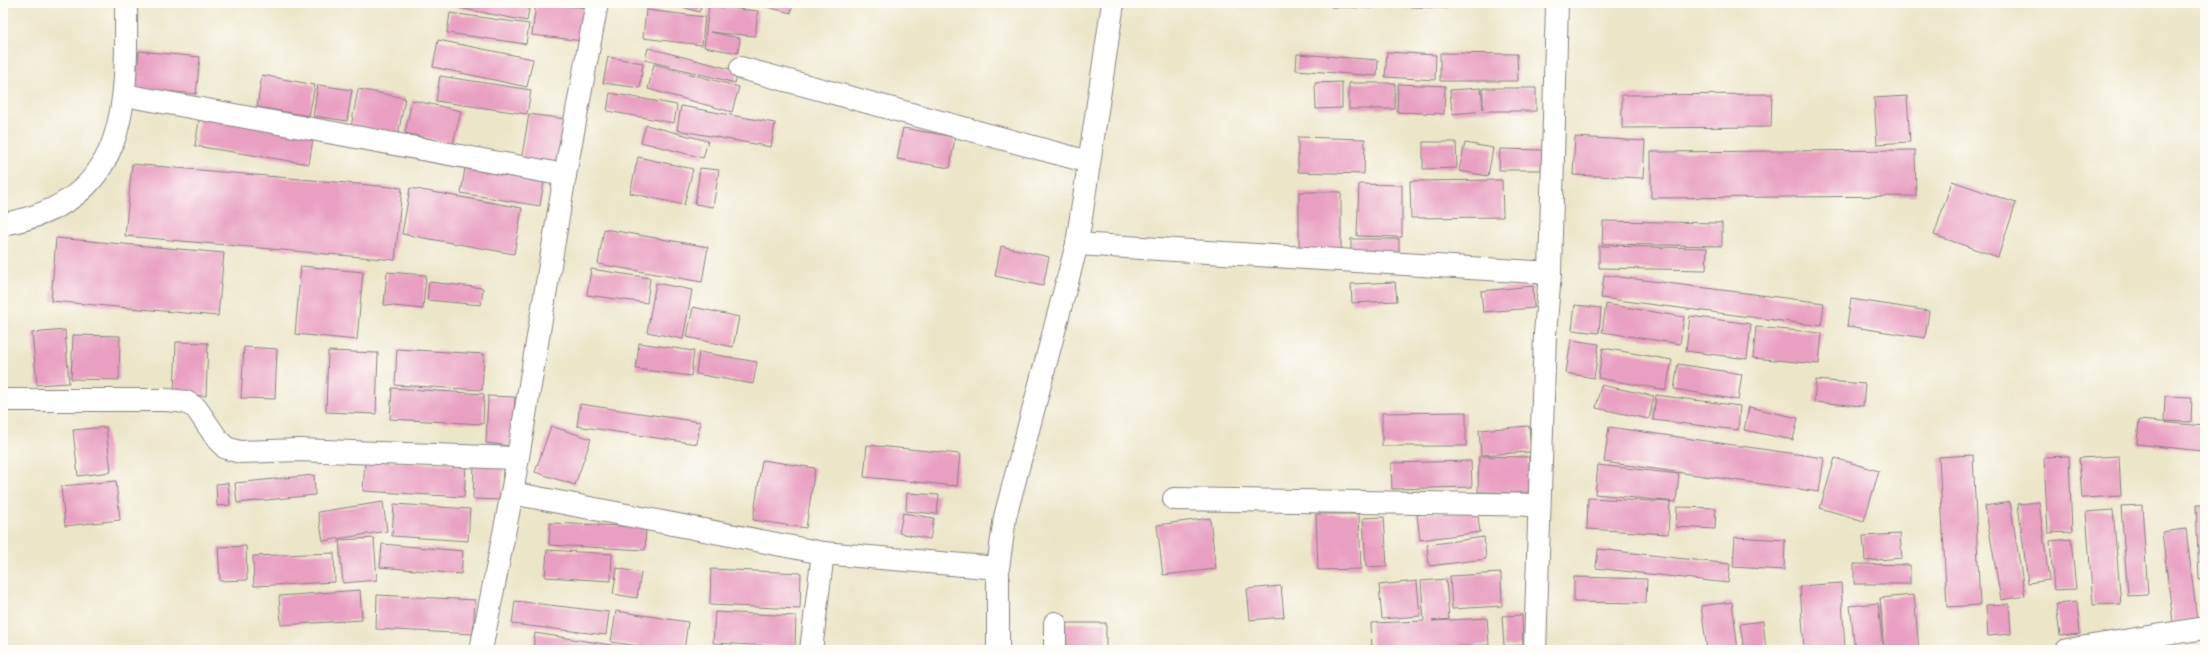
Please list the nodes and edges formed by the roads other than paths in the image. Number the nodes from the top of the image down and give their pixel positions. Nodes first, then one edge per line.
1 (126, 3) edge
2 (597, 3) edge
3 (1113, 3) edge
4 (1557, 3) edge
5 (741, 68) dead end
6 (124, 95) junction
7 (1089, 162) junction
8 (565, 175) junction
9 (3, 224) edge
10 (1077, 244) junction
11 (1550, 272) junction
12 (3, 400) edge
13 (517, 458) junction
14 (512, 493) junction
15 (1174, 499) dead end
16 (1540, 505) junction
17 (822, 552) junction
18 (998, 568) junction
19 (1054, 623) dead end
20 (2205, 628) edge
21 (482, 650) edge
22 (811, 650) edge
23 (998, 650) edge
24 (1055, 650) edge
25 (1535, 650) edge
26 (2067, 650) edge

1 - 6 street
2 - 8 street
3 - 7 street
4 - 11 street
5 - 7 street
6 - 8 street
6 - 9 street
7 - 10 street
8 - 13 street
10 - 11 street
10 - 18 street
11 - 16 street
12 - 13 street
13 - 14 street
14 - 17 street
14 - 21 street
15 - 16 street
16 - 25 street
17 - 18 street
17 - 22 street
18 - 23 street
19 - 24 street
20 - 26 street

